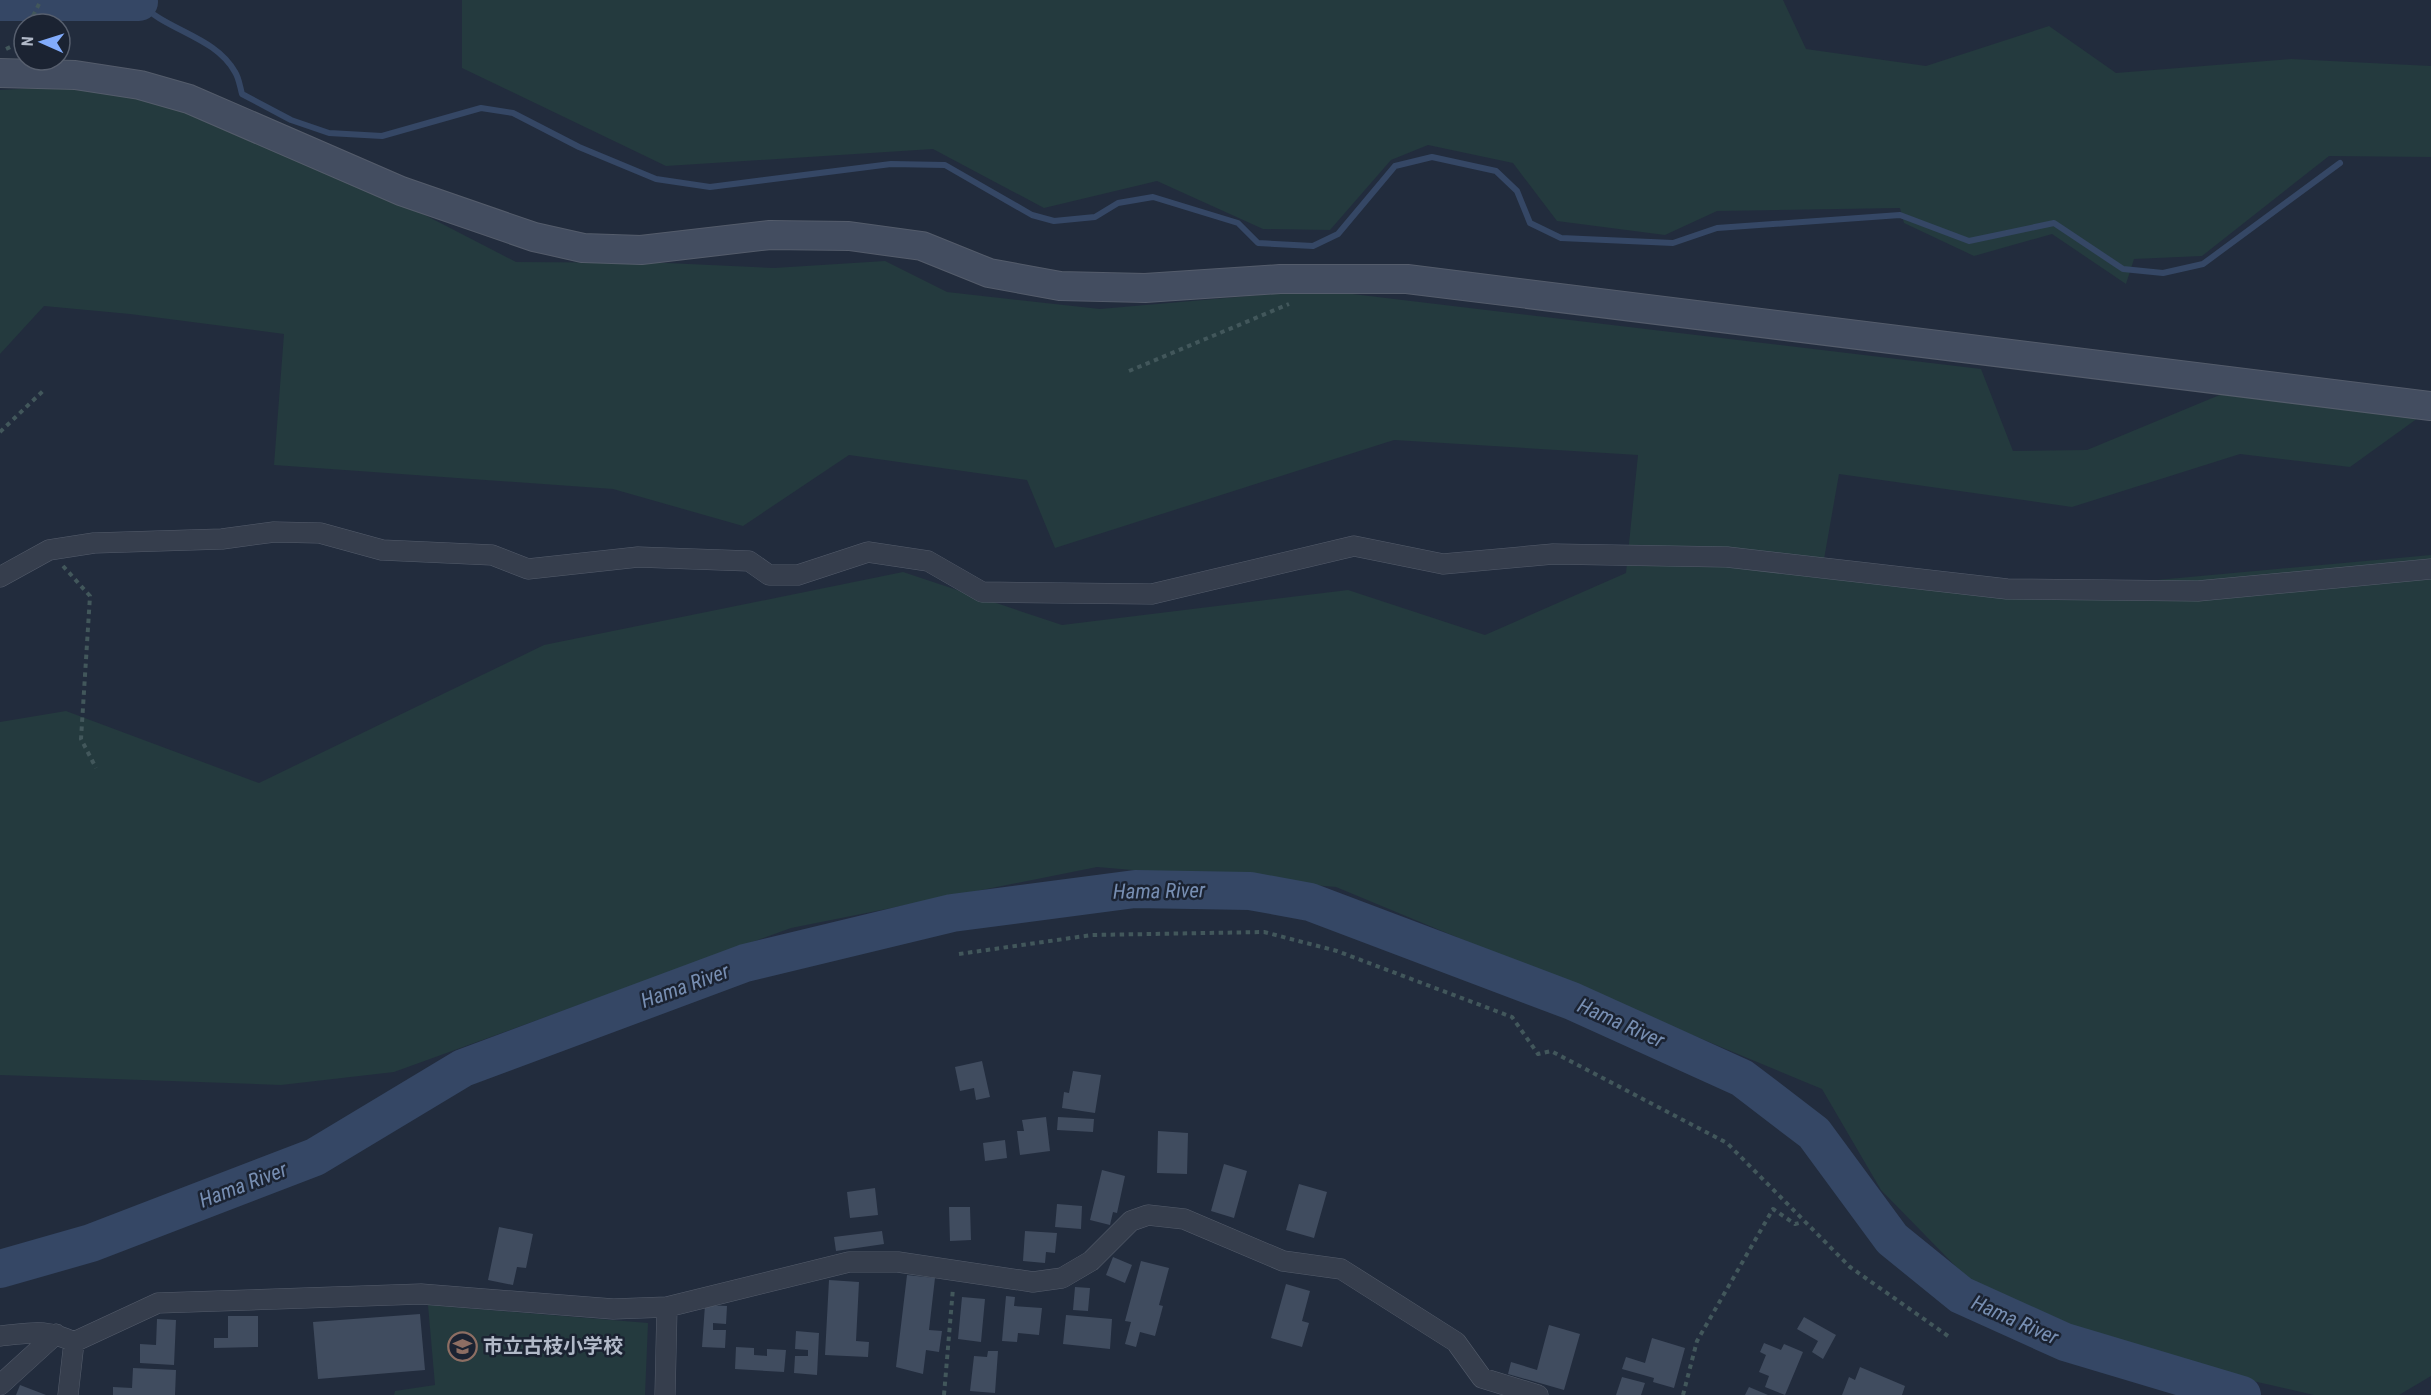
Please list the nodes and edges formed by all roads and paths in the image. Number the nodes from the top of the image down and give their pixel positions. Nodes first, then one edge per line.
1 (0, 73) edge
2 (1298, 300) dead end
3 (1129, 371) dead end
4 (44, 390) dead end
5 (2431, 406) edge
6 (0, 432) edge
7 (49, 550) junction
8 (2431, 569) edge
9 (0, 577) edge
10 (96, 768) dead end
11 (960, 954) dead end
12 (1803, 1222) junction
13 (954, 1270) junction
14 (667, 1307) junction
15 (0, 1336) edge
16 (1948, 1336) dead end
17 (65, 1338) junction
18 (0, 1385) edge
19 (68, 1395) edge
20 (665, 1395) edge
21 (944, 1395) edge
22 (1538, 1395) edge
23 (1683, 1395) edge

1 - 5 street
2 - 3 path
4 - 6 path
7 - 8 street
7 - 9 street
7 - 10 path
11 - 12 path
12 - 16 path
12 - 23 path
13 - 14 street
13 - 21 path
13 - 22 street
14 - 17 street
14 - 20 street
15 - 17 street
17 - 18 street
17 - 19 street

